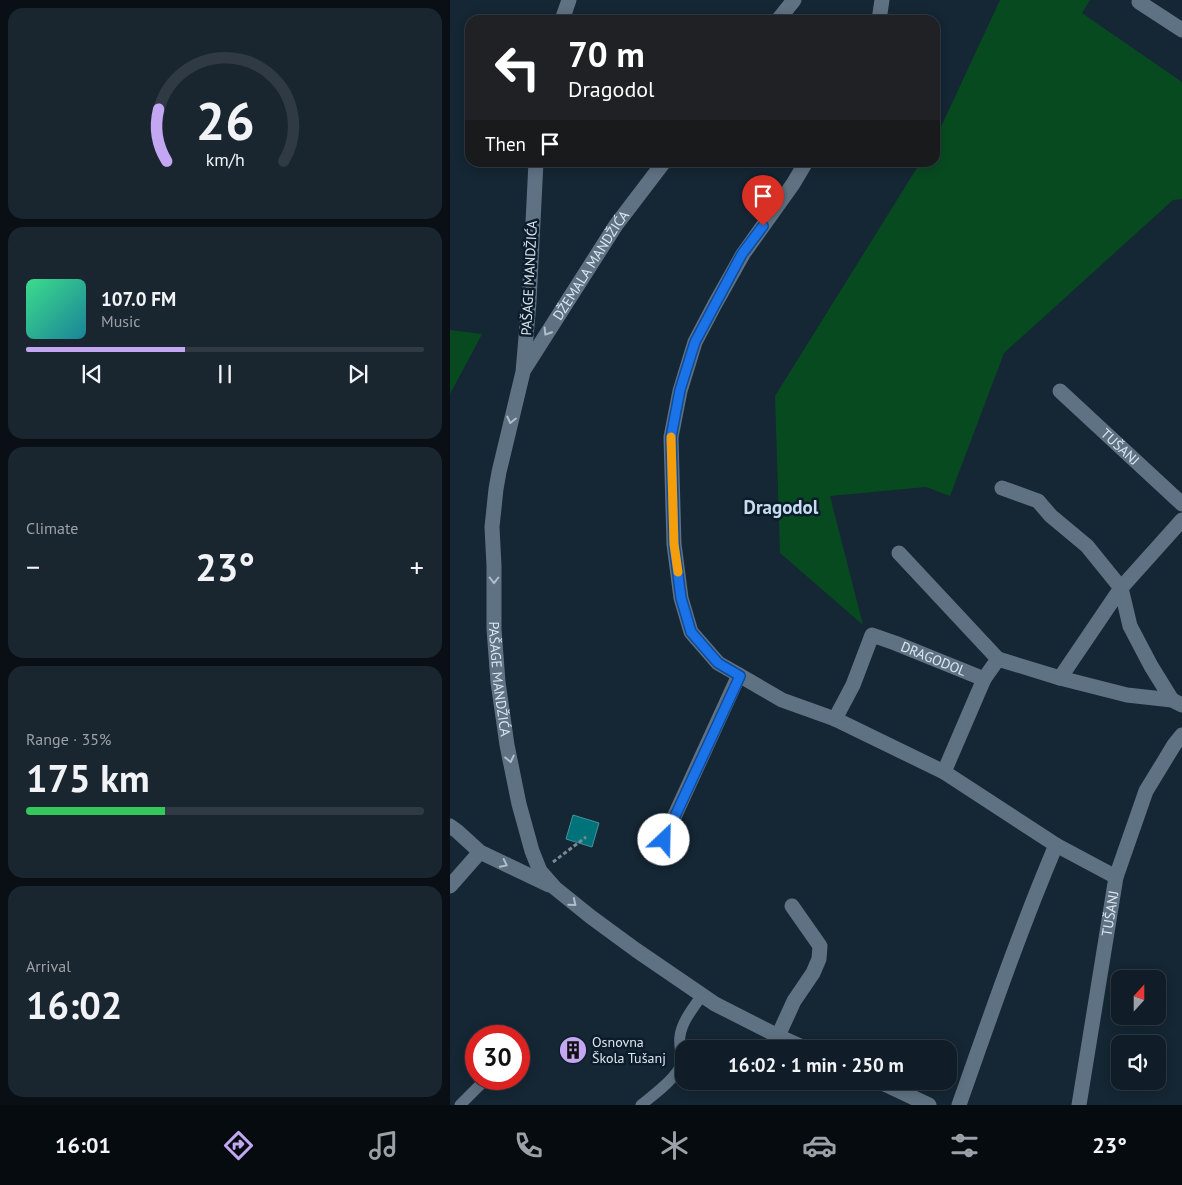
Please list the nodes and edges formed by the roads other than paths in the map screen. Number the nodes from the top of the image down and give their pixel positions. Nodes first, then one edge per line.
1 (569, 0) edge
2 (794, 0) edge
3 (882, 0) edge
4 (1139, 2) dead end
5 (564, 15) edge
6 (782, 15) edge
7 (880, 15) edge
8 (1182, 30) edge
9 (536, 167) edge
10 (660, 167) edge
11 (803, 167) edge
12 (523, 372) junction
13 (1060, 391) dead end
14 (1002, 488) dead end
15 (1182, 504) edge
16 (1182, 520) edge
17 (899, 554) dead end
18 (1121, 588) junction
19 (998, 659) junction
20 (740, 676) junction
21 (1060, 678) junction
22 (984, 679) junction
23 (1177, 702) edge
24 (836, 720) junction
25 (1182, 735) edge
26 (944, 772) junction
27 (450, 826) edge
28 (664, 840) dead end
29 (1056, 844) junction
30 (480, 852) junction
31 (1116, 877) junction
32 (450, 886) edge
33 (555, 888) junction
34 (792, 906) dead end
35 (702, 995) junction
36 (778, 1036) junction
37 (787, 1040) edge
38 (475, 1090) edge
39 (897, 1090) edge
40 (460, 1105) edge
41 (641, 1105) edge
42 (929, 1105) edge
43 (959, 1105) edge
44 (1079, 1105) edge

1 - 5 street
2 - 6 street
3 - 7 street
4 - 8 street
9 - 12 street, PAŠAGE MANDŽIĆA
10 -> 12 street, DŽEMALA MANDŽIĆA
11 - 20 street
12 -> 33 street, PAŠAGE MANDŽIĆA
13 - 15 street, TUŠANJ
14 - 18 street
16 - 18 street
17 - 19 street
18 - 21 street
18 - 23 street
19 - 21 street
19 - 22 street
20 - 24 street
20 - 28 street
21 - 23 street
22 - 24 street, DRAGODOL
22 - 26 street, DRAGODOL
24 - 26 street
25 - 31 street, TUŠANJ
26 - 29 street
27 - 30 street
29 - 31 street
29 - 43 street
30 - 32 street
30 -> 33 street
31 - 44 street, TUŠANJ
33 -> 35 street, PAŠAGE MANDŽIĆA
34 - 36 street
35 - 36 street, PAŠAGE MANDŽIĆA
35 - 41 lane
36 - 37 street, PAŠAGE MANDŽIĆA
38 - 40 lane
39 - 42 street

